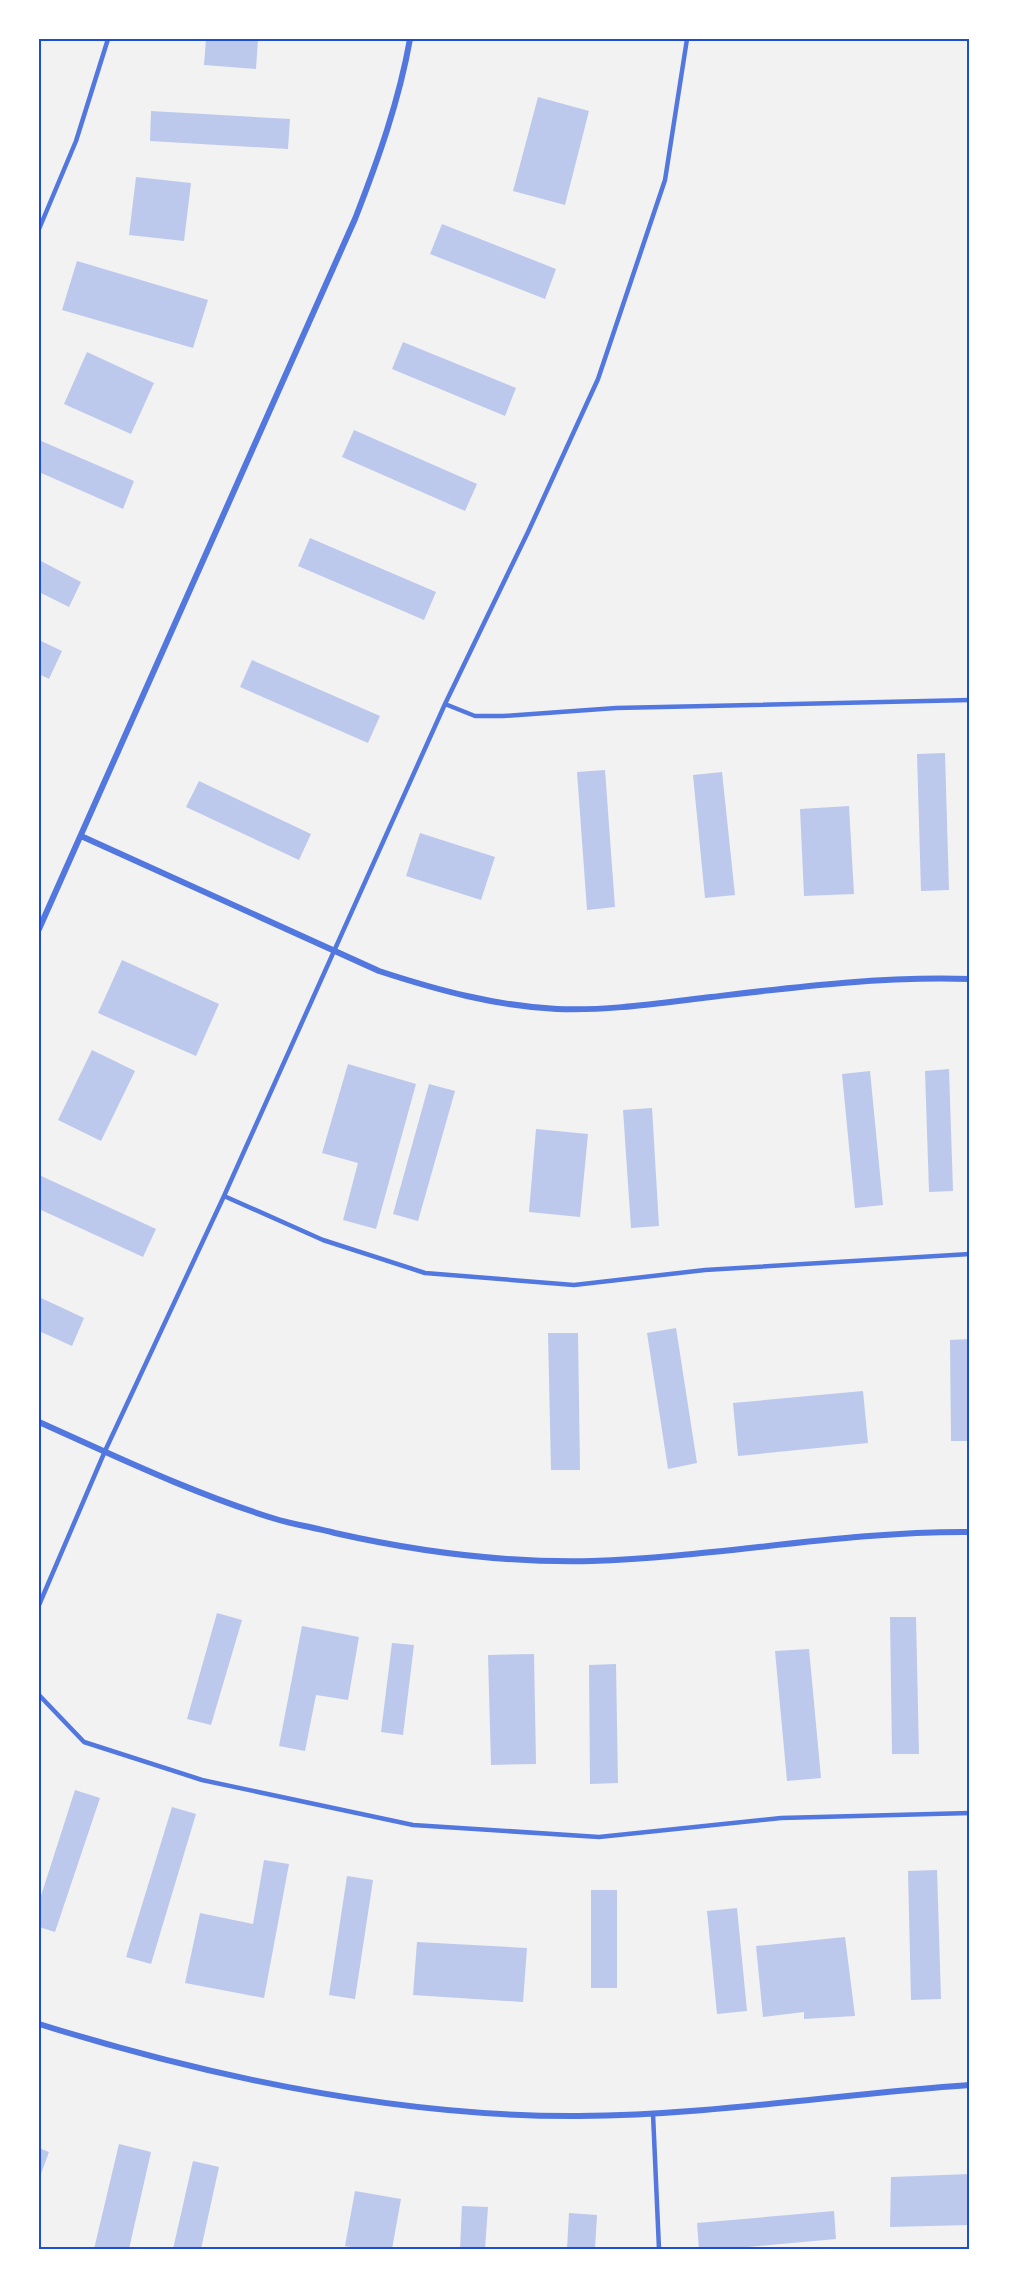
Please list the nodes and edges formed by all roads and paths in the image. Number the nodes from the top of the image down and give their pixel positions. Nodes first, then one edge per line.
1 (108, 39) edge
2 (411, 39) edge
3 (687, 39) edge
4 (39, 229) edge
5 (970, 700) edge
6 (445, 704) junction
7 (81, 836) junction
8 (39, 929) edge
9 (333, 951) junction
10 (970, 979) edge
11 (224, 1196) junction
12 (970, 1254) edge
13 (39, 1422) edge
14 (105, 1451) junction
15 (970, 1532) edge
16 (39, 1605) edge
17 (39, 1695) edge
18 (970, 1813) edge
19 (39, 2024) edge
20 (970, 2085) edge
21 (653, 2114) junction
22 (659, 2249) edge

1 - 4 lane
2 - 7 street
3 - 6 lane
5 - 6 lane
6 - 9 lane
7 - 8 street
7 - 9 street
9 - 10 street
9 - 11 lane
11 - 12 lane
11 - 14 lane
13 - 14 street
14 - 15 street
14 - 16 lane
17 - 18 lane
19 - 21 street
20 - 21 street
21 - 22 lane

